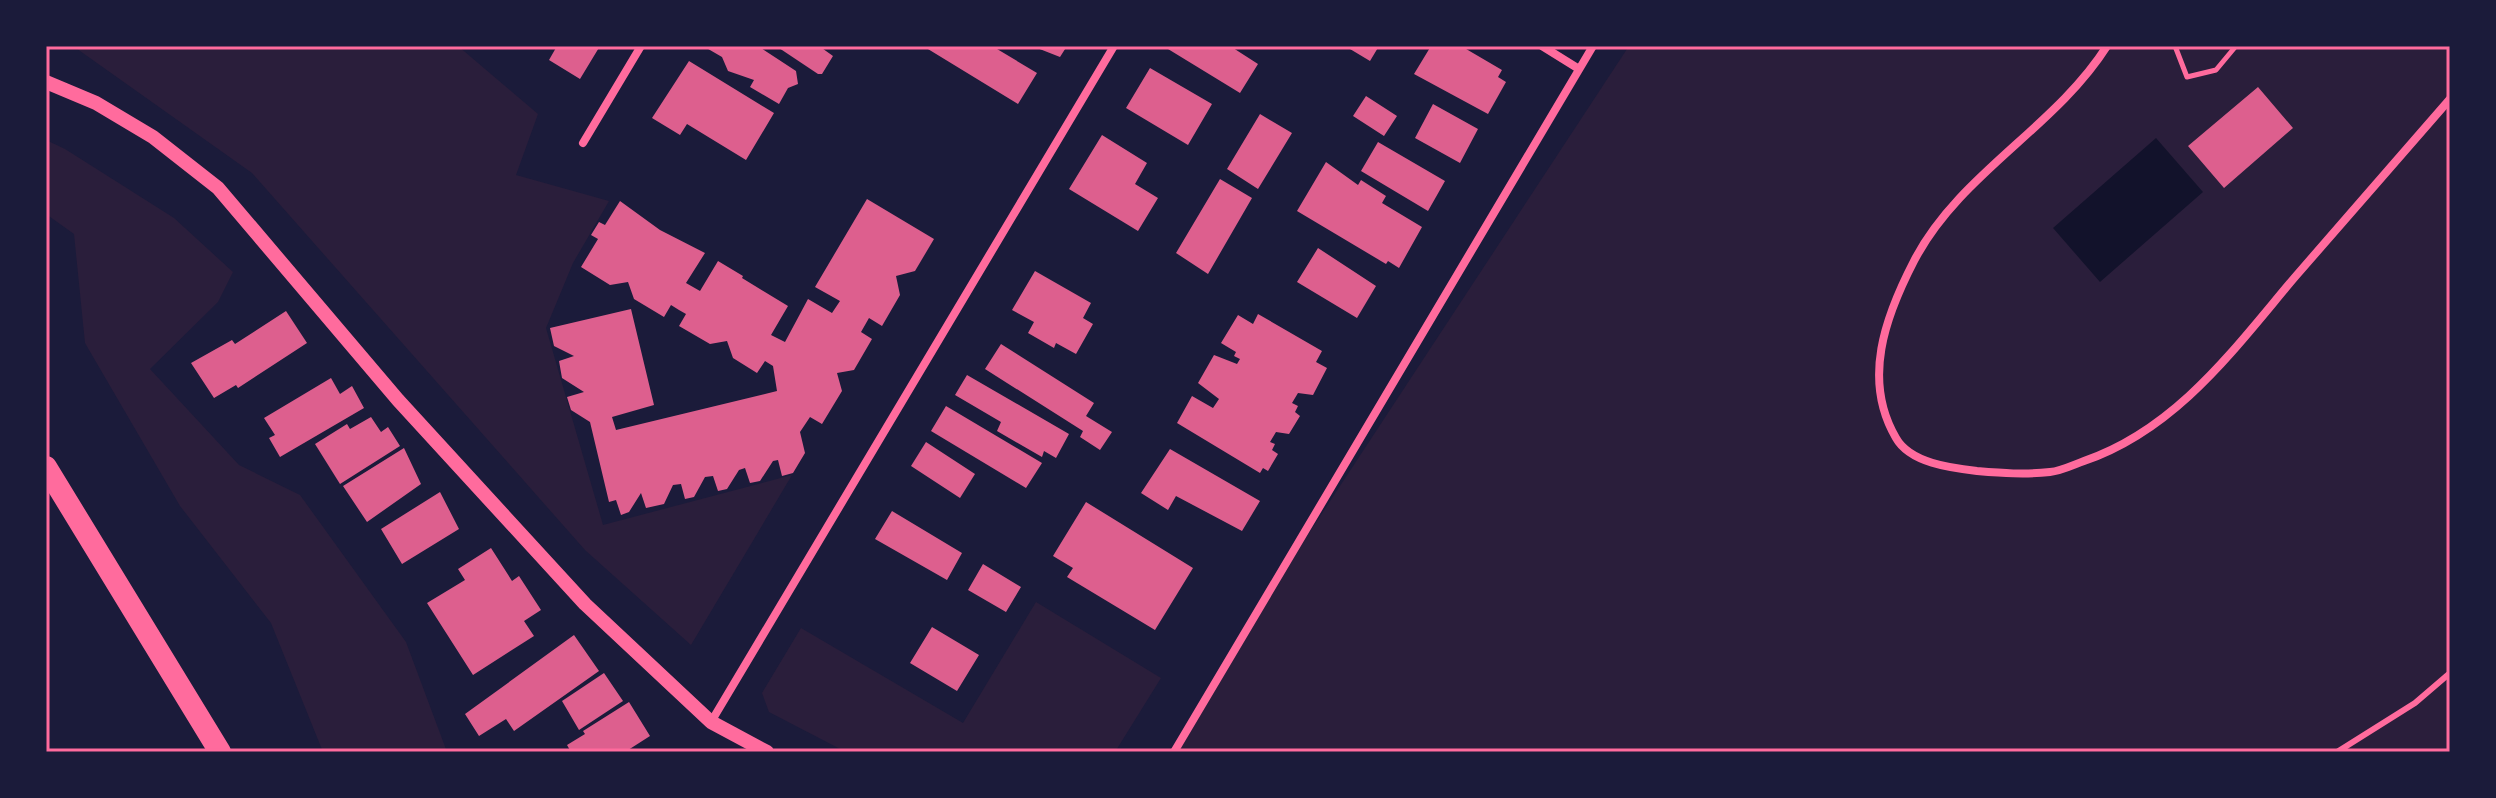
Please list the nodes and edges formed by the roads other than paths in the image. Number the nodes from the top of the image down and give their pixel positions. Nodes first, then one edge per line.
1 (641, 46) edge
2 (1114, 46) edge
3 (1542, 46) edge
4 (1593, 46) edge
5 (2107, 46) edge
6 (1579, 69) junction
7 (46, 82) edge
8 (2450, 99) edge
9 (583, 143) dead end
10 (46, 467) edge
11 (2450, 673) edge
12 (711, 722) junction
13 (220, 752) edge
14 (767, 752) edge
15 (1174, 752) edge
16 (2337, 752) edge

1 - 9 street
2 - 12 street
3 - 6 street
4 - 6 street
5 - 8 street
6 - 15 street
7 - 12 street
10 - 13 highway
11 - 16 lane
12 - 14 street

